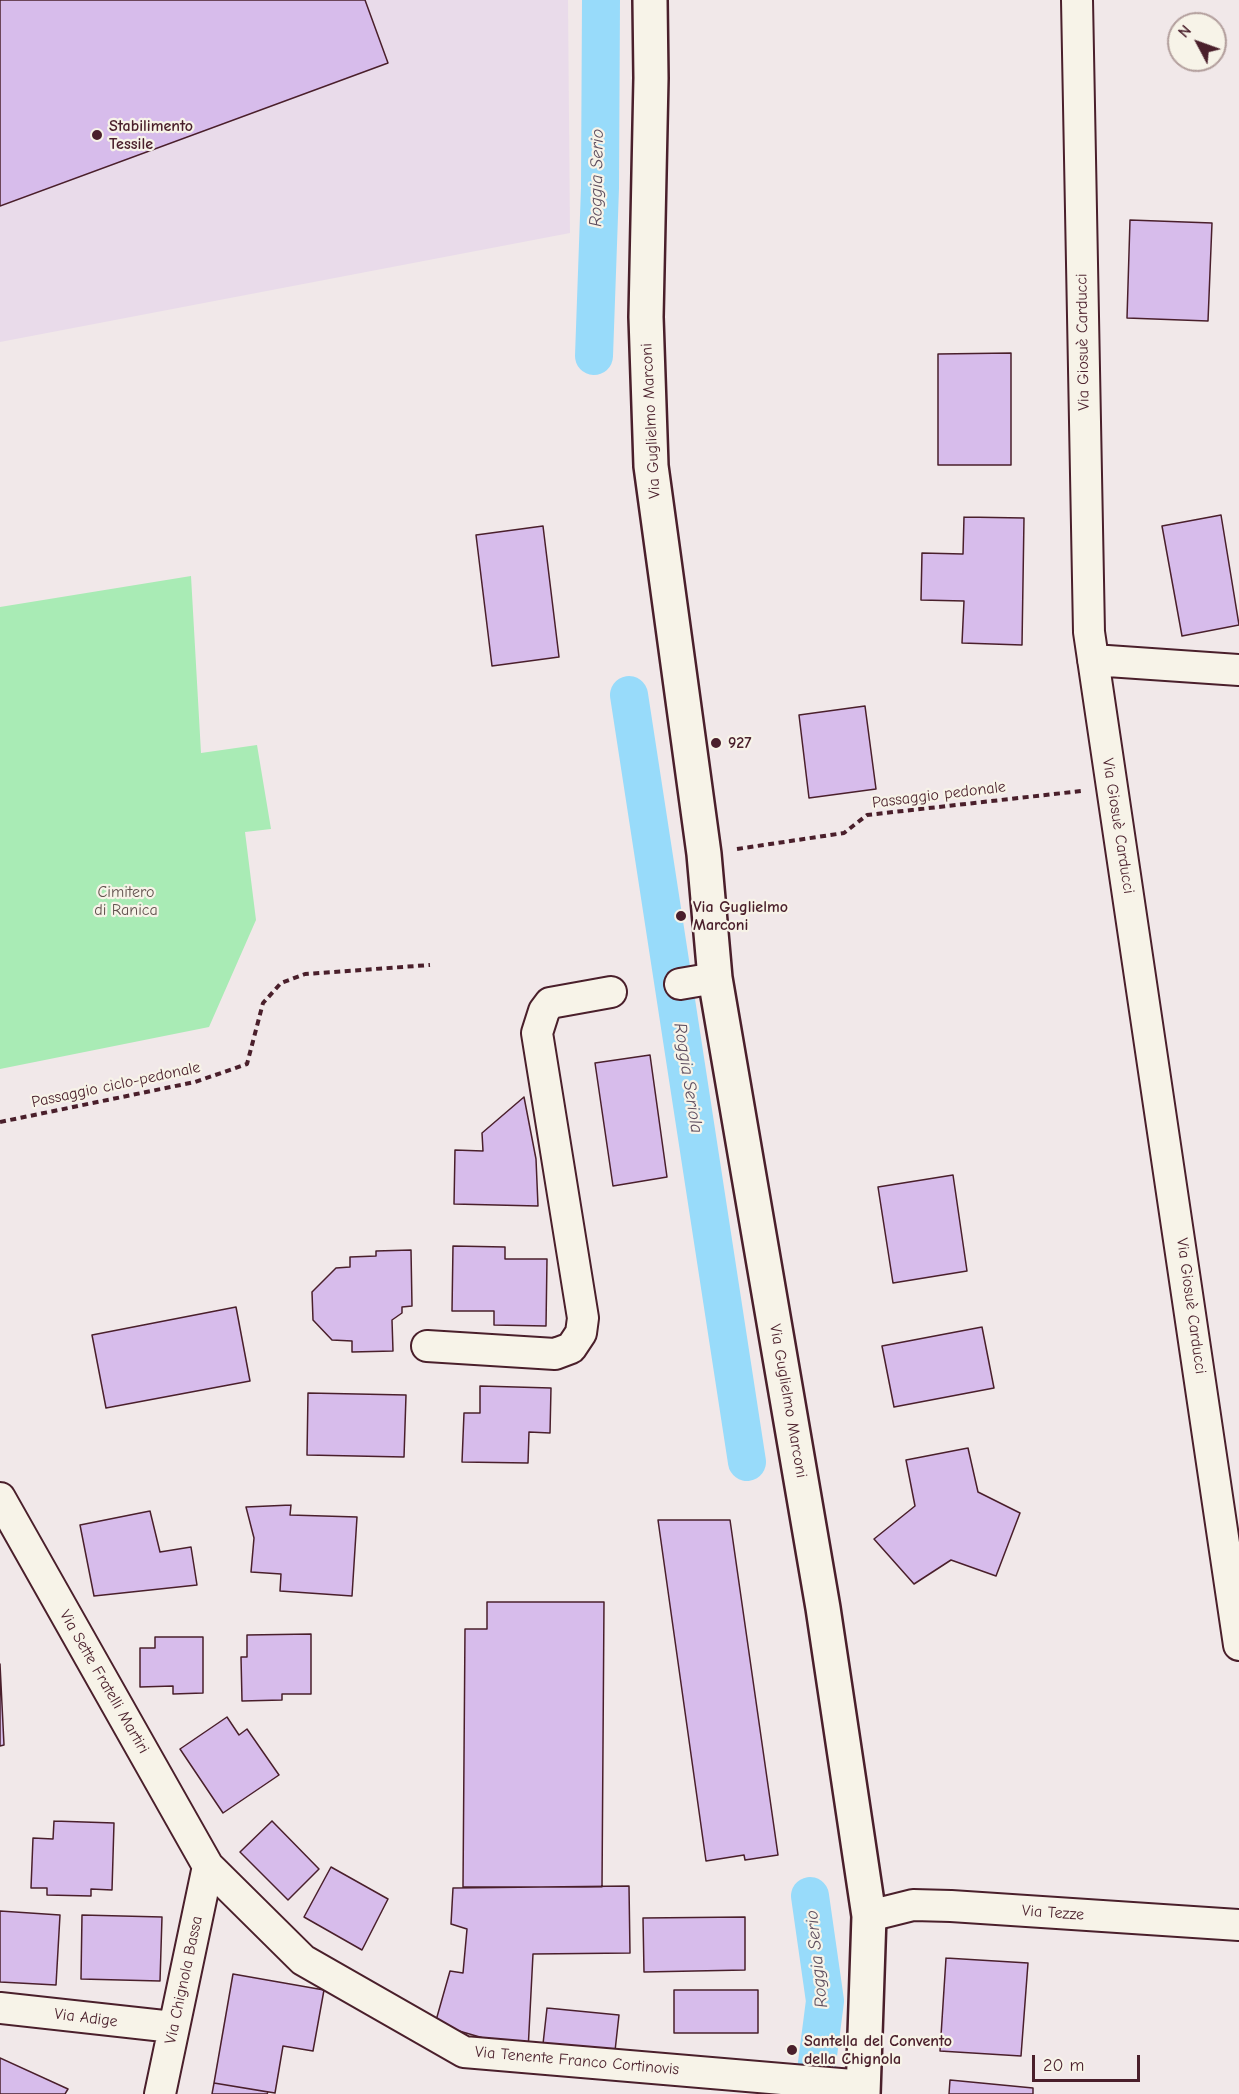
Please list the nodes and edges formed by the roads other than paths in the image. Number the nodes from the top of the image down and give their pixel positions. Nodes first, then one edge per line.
1 (650, 0) edge
2 (1077, 0) edge
3 (1093, 660) junction
4 (1239, 670) edge
5 (715, 978) junction
6 (680, 984) dead end
7 (611, 992) dead end
8 (427, 1346) dead end
9 (0, 1498) edge
10 (1239, 1645) edge
11 (208, 1866) junction
12 (869, 1916) junction
13 (1239, 1925) edge
14 (0, 2008) edge
15 (173, 2027) junction
16 (864, 2090) edge
17 (160, 2094) edge

1 - 5 street, Via Guglielmo Marconi
2 - 3 street, Via Giosuè Carducci
3 - 4 street
3 - 10 street, Via Giosuè Carducci
5 - 6 street
5 - 12 street, Via Guglielmo Marconi
7 - 8 street
9 - 11 street, Via Sette Fratelli Martiri
11 - 15 street, Via Chignola Bassa
11 - 16 street, Via Tenente Franco Cortinovis
12 - 13 street, Via Tezze
12 - 16 street, Via Guglielmo Marconi
14 - 15 street, Via Adige
15 - 17 street, Via Chignola Bassa

